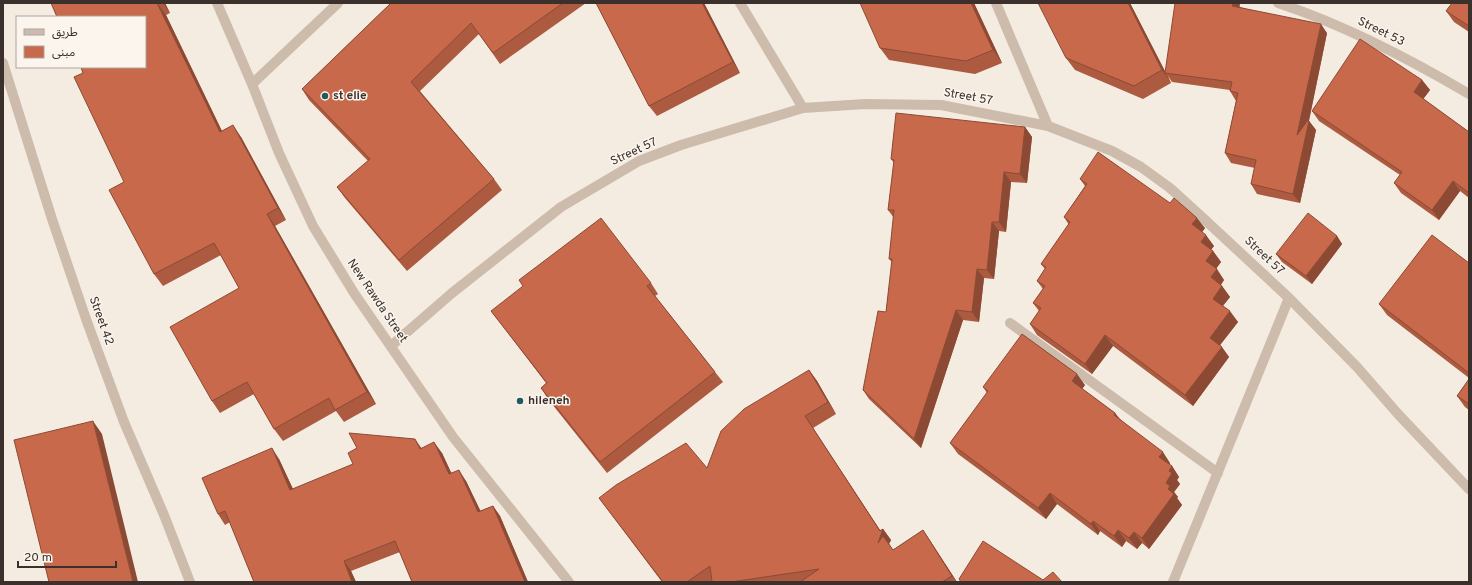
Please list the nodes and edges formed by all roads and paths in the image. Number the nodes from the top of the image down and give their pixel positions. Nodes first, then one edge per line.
1 (217, 3) edge
2 (338, 3) edge
3 (740, 3) edge
4 (996, 3) edge
5 (1278, 3) edge
6 (3, 63) edge
7 (252, 84) junction
8 (1469, 94) edge
9 (803, 108) junction
10 (1048, 126) junction
11 (1289, 298) junction
12 (1010, 323) dead end
13 (391, 346) junction
14 (1218, 473) junction
15 (1469, 490) edge
16 (190, 582) edge
17 (569, 582) edge
18 (1174, 582) edge

1 - 7 street, New Rawda Street
2 - 7 street
3 - 9 street
4 - 10 street
5 - 8 street, Street 53
6 - 16 street, Street 42
7 - 13 street, New Rawda Street
9 - 10 street, Street 57
9 - 13 street, Street 57
10 - 11 street, Street 57
11 - 14 street
11 - 15 street, Street 57
12 - 14 street
13 - 17 street, New Rawda Street
14 - 18 street

